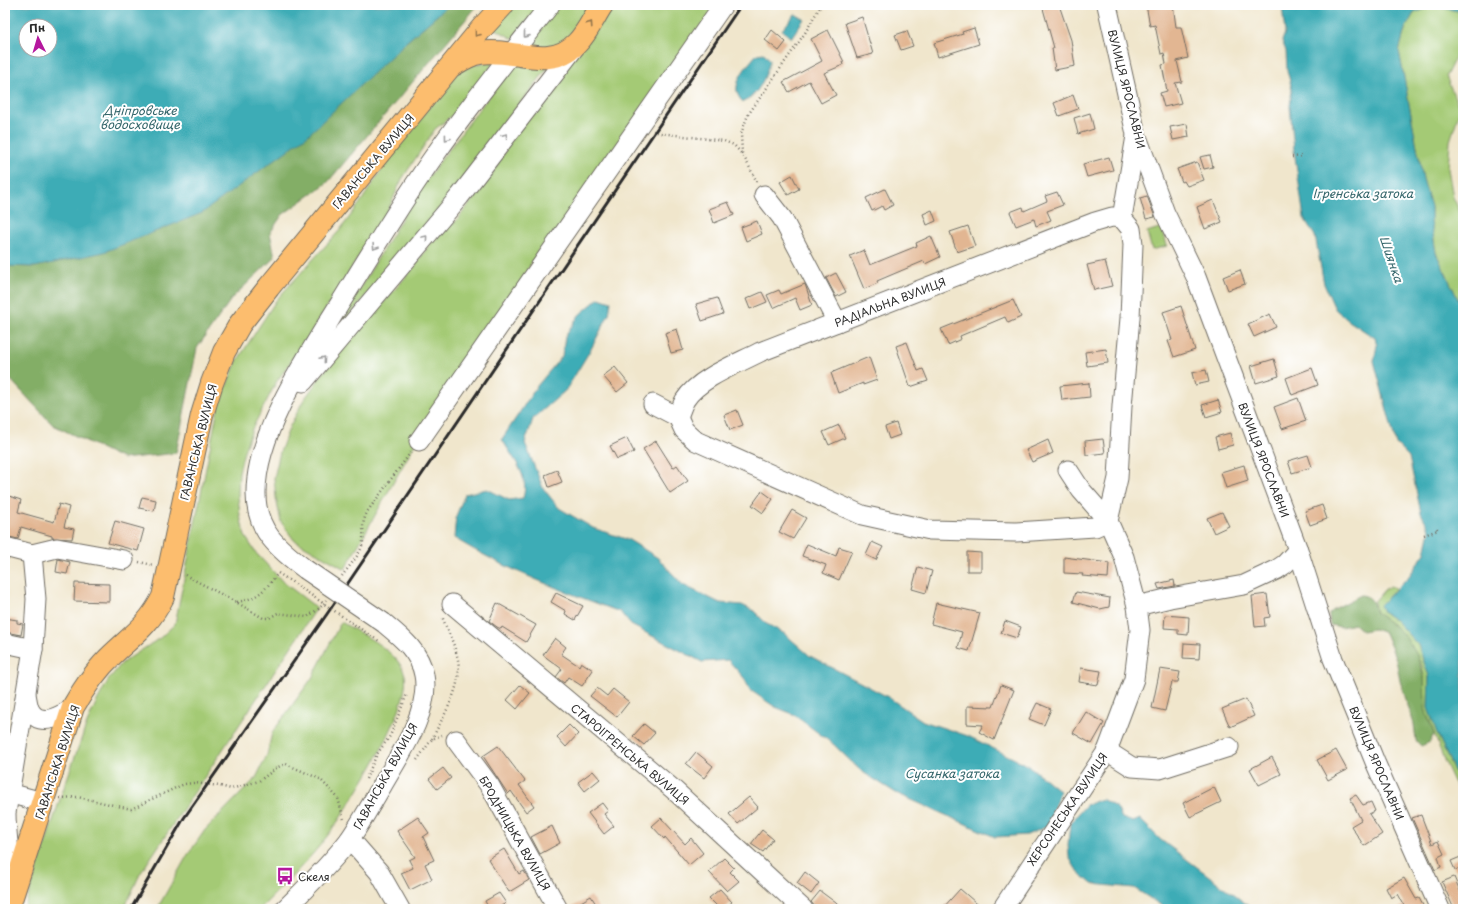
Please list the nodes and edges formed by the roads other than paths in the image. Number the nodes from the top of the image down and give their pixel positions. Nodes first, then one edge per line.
1 (503, 5) edge
2 (550, 5) edge
3 (602, 5) edge
4 (723, 5) edge
5 (1107, 5) edge
6 (577, 43) junction
7 (512, 53) junction
8 (452, 66) junction
9 (1136, 134) junction
10 (764, 195) road end
11 (1122, 218) junction
12 (837, 322) junction
13 (653, 404) dead end
14 (279, 410) junction
15 (678, 417) junction
16 (419, 441) road end
17 (1068, 470) dead end
18 (1108, 521) junction
19 (5, 547) edge
20 (1298, 550) junction
21 (32, 554) junction
22 (124, 560) road end
23 (1137, 606) junction
24 (447, 610) road end
25 (5, 644) edge
26 (33, 649) junction
27 (26, 693) junction
28 (73, 707) junction
29 (456, 740) dead end
30 (1229, 747) dead end
31 (1107, 751) junction
32 (7, 793) edge
33 (48, 800) junction
34 (350, 839) junction
35 (9, 906) edge
36 (285, 909) edge
37 (400, 909) edge
38 (558, 909) edge
39 (803, 909) edge
40 (1002, 909) edge
41 (1440, 909) edge

1 -> 8 main road, ГАВАНСЬКА ВУЛИЦЯ
2 -> 7 street, ГАВАНСЬКА ВУЛИЦЯ
6 -> 3 main road, ГАВАНСЬКА ВУЛИЦЯ
4 - 16 street
5 - 9 street, ВУЛИЦЯ ЯРОСЛАВНИ
6 - 7 main road
14 -> 6 street, ГАВАНСЬКА ВУЛИЦЯ
7 - 8 main road
7 -> 14 street, ГАВАНСЬКА ВУЛИЦЯ
8 - 28 main road, ГАВАНСЬКА ВУЛИЦЯ
9 - 11 street
9 - 20 street, ВУЛИЦЯ ЯРОСЛАВНИ
10 - 12 street
11 - 12 street, РАДІАЛЬНА ВУЛИЦЯ
11 - 18 street
12 - 15 street, РАДІАЛЬНА ВУЛИЦЯ
13 - 15 street
14 - 34 street, ГАВАНСЬКА ВУЛИЦЯ, bridge
15 - 18 street
17 - 18 street, ХЕРСОНЕСЬКА ВУЛИЦЯ
18 - 23 street, ХЕРСОНЕСЬКА ВУЛИЦЯ
19 - 21 street
20 - 23 street
20 - 41 street, ВУЛИЦЯ ЯРОСЛАВНИ
21 - 22 street
21 - 26 street
23 - 31 street, ХЕРСОНЕСЬКА ВУЛИЦЯ
24 - 39 street, СТАРОІГРЕНСЬКА ВУЛИЦЯ
25 - 26 street
26 - 27 street
27 - 28 street
27 - 32 street
28 - 33 main road, ГАВАНСЬКА ВУЛИЦЯ
29 - 38 street, БРОДНИЦЬКА ВУЛИЦЯ
30 - 31 street
31 - 40 street, ХЕРСОНЕСЬКА ВУЛИЦЯ
32 - 33 street
32 - 35 street
33 - 35 main road, ГАВАНСЬКА ВУЛИЦЯ
34 - 36 street, ГАВАНСЬКА ВУЛИЦЯ
34 - 37 street

